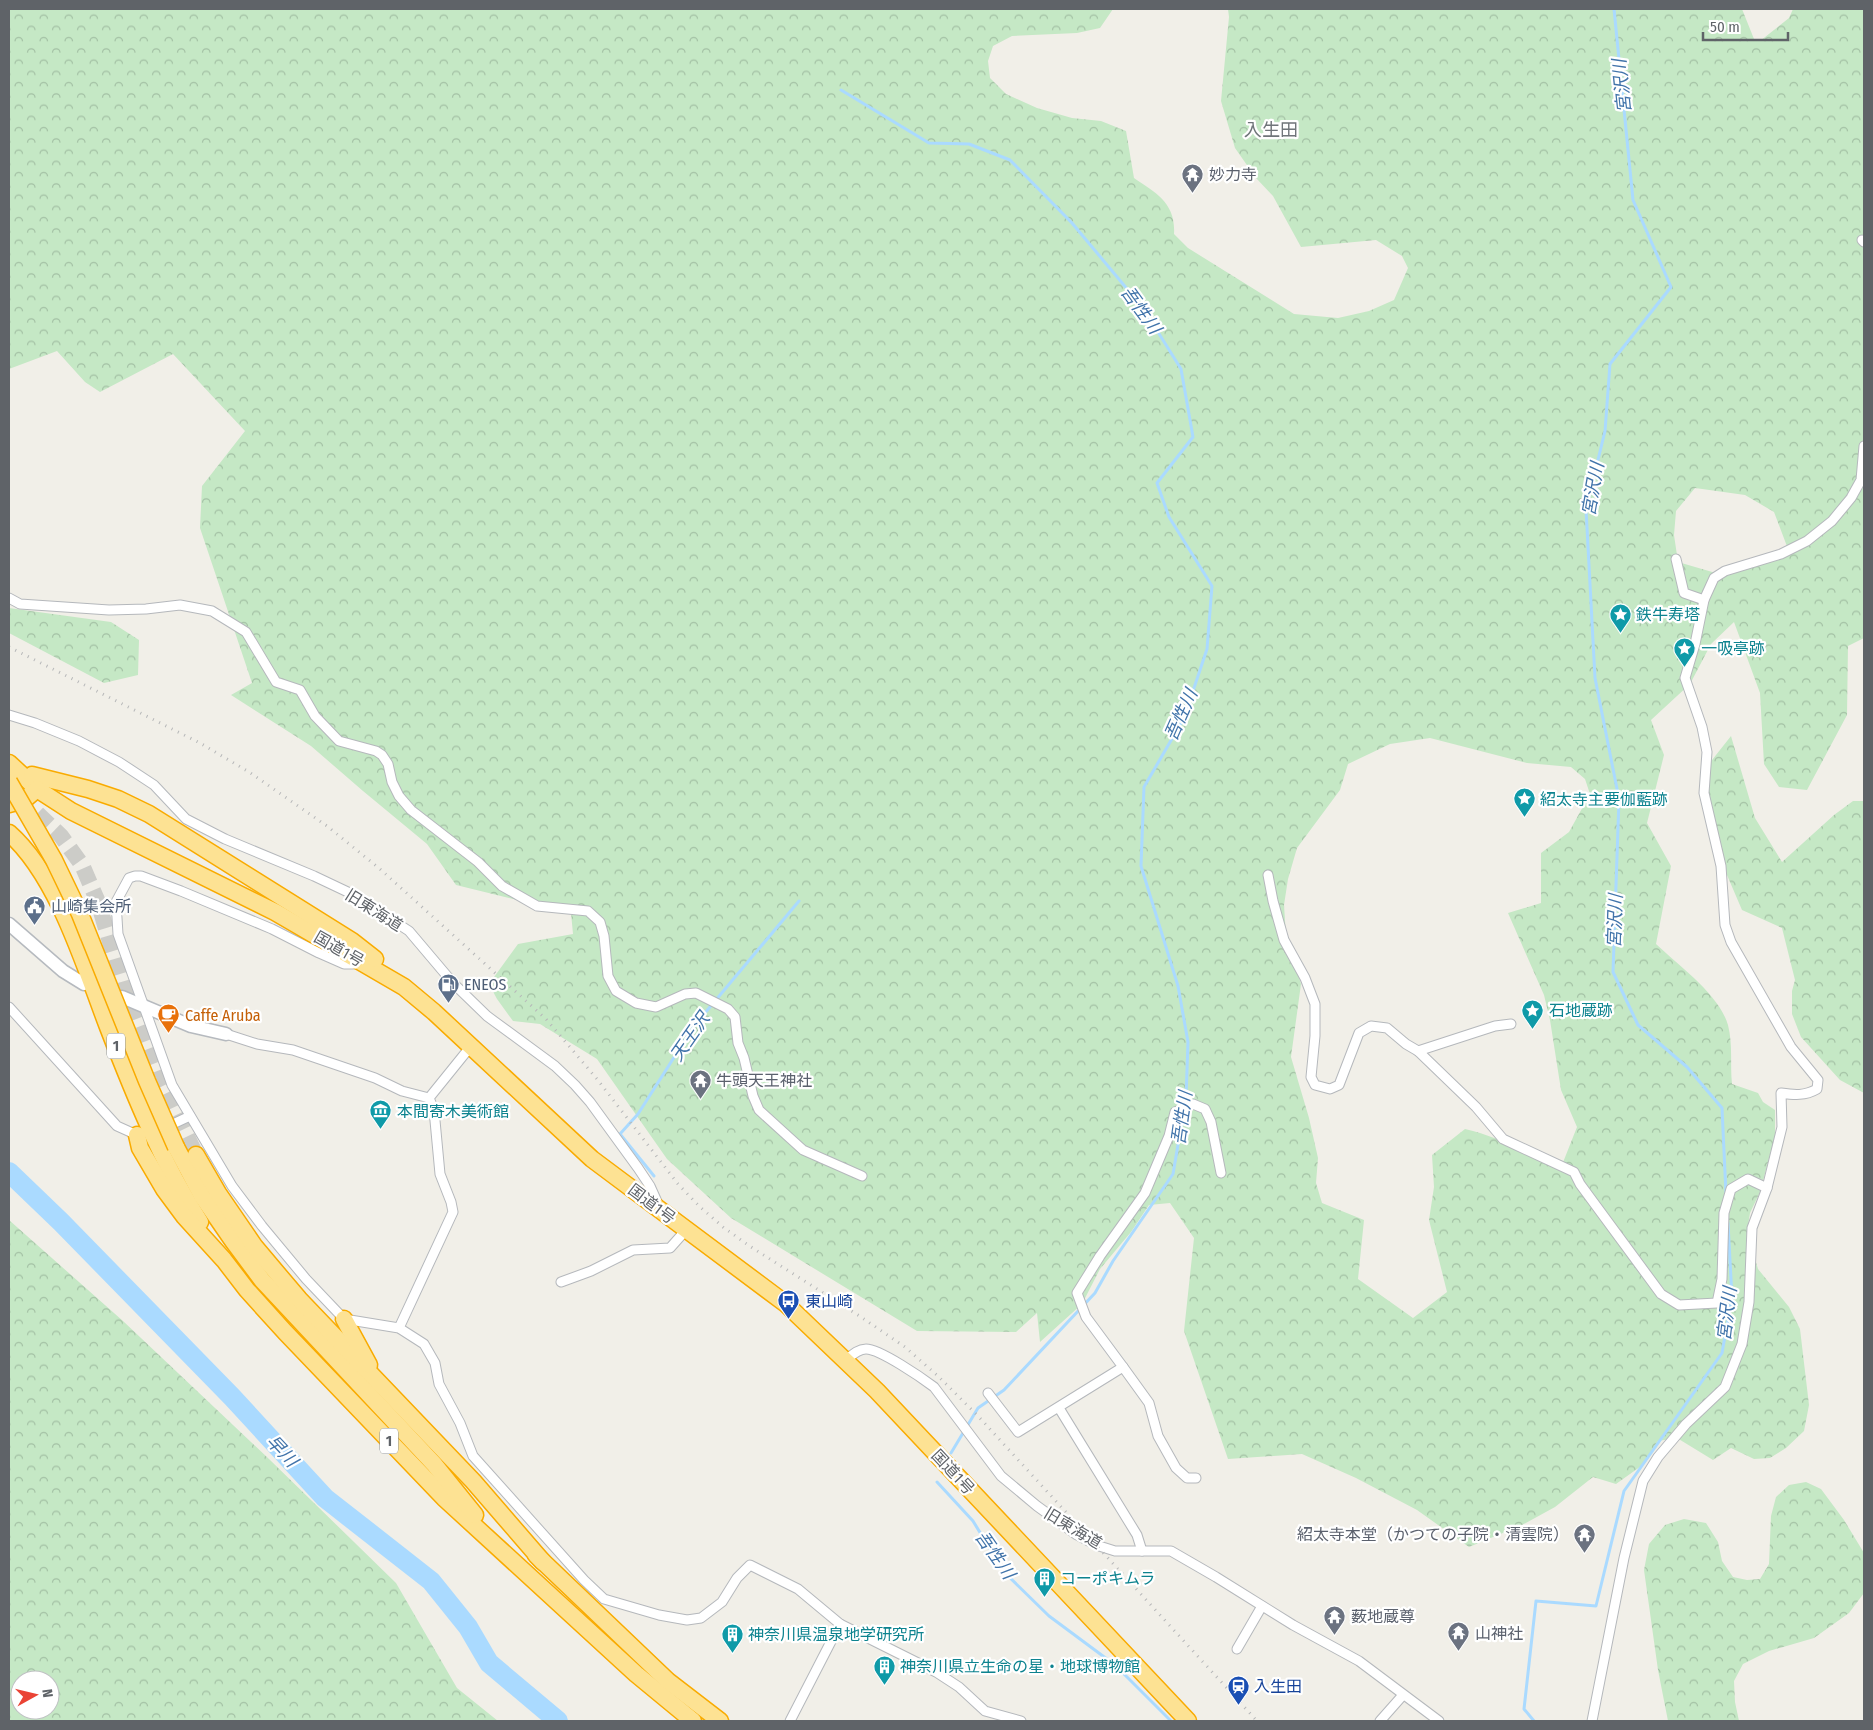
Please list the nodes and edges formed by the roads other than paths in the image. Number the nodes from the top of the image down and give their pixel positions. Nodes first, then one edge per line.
1 (1864, 446) edge
2 (1676, 559) dead end
3 (9, 598) edge
4 (1704, 600) junction
5 (9, 715) edge
6 (9, 763) edge
7 (9, 774) edge
8 (9, 782) edge
9 (34, 782) junction
10 (9, 804) edge
11 (9, 833) edge
12 (1268, 875) dead end
13 (11, 930) edge
14 (367, 965) junction
15 (84, 984) dead end
16 (404, 987) junction
17 (122, 997) dead end
18 (143, 1006) junction
19 (9, 1007) edge
20 (1511, 1024) dead end
21 (226, 1034) joint
22 (470, 1046) junction
23 (1418, 1051) junction
24 (429, 1098) junction
25 (190, 1116) junction
26 (175, 1123) dead end
27 (141, 1135) joint
28 (196, 1155) tunnel mouth
29 (1221, 1173) dead end
30 (862, 1176) dead end
31 (1767, 1188) junction
32 (659, 1208) junction
33 (686, 1230) junction
34 (224, 1260) junction
35 (561, 1282) dead end
36 (344, 1319) junction
37 (399, 1328) junction
38 (846, 1360) junction
39 (1124, 1367) junction
40 (379, 1382) junction
41 (988, 1393) dead end
42 (1059, 1408) junction
43 (434, 1464) junction
44 (1196, 1478) dead end
45 (1142, 1551) junction
46 (543, 1562) junction
47 (1262, 1606) junction
48 (567, 1611) junction
49 (840, 1624) junction
50 (1237, 1649) dead end
51 (1403, 1695) junction
52 (693, 1721) edge
53 (720, 1721) edge
54 (790, 1721) edge
55 (1021, 1721) edge
56 (1188, 1721) edge
57 (1380, 1721) edge
58 (1440, 1721) edge
59 (1592, 1721) edge

1 - 4 street
2 - 4 street
3 - 30 street
4 - 31 street
5 - 32 street, 旧東海道
6 - 9 highway, 国道1号
7 - 9 highway, 国道1号
8 - 43 highway, 1, bridge
9 - 10 highway
9 - 14 highway, 国道1号
9 - 16 highway
11 - 34 highway, 1
12 - 23 street
13 - 15 street
14 - 16 highway, 国道1号
14 - 18 street
16 - 22 highway, 国道1号
17 - 18 street
18 - 21 street
18 - 25 street
19 - 27 street
20 - 23 street
21 - 24 street
22 - 24 street
22 - 32 highway, 国道1号
23 - 31 street
24 - 37 street
25 - 26 street
25 - 36 street
27 - 34 highway, 1
28 - 40 highway, 1
29 - 39 street
31 - 59 street
32 - 33 highway, 国道1号
33 - 35 street
33 - 38 highway, 国道1号
34 - 48 highway, 1
36 - 37 street
36 - 40 highway, 1
37 - 49 street
38 - 45 street, 旧東海道
38 - 56 highway, 国道1号
39 - 42 street
39 - 44 street
40 - 46 highway, 1
41 - 42 street
42 - 45 street
43 - 46 highway, 1
43 - 48 highway, 1
45 - 47 street, 旧東海道
46 - 53 highway, 1
47 - 50 street
47 - 51 street, 旧東海道
48 - 52 highway, 1
49 - 54 street
49 - 55 street
51 - 57 street
51 - 58 street, 旧東海道

